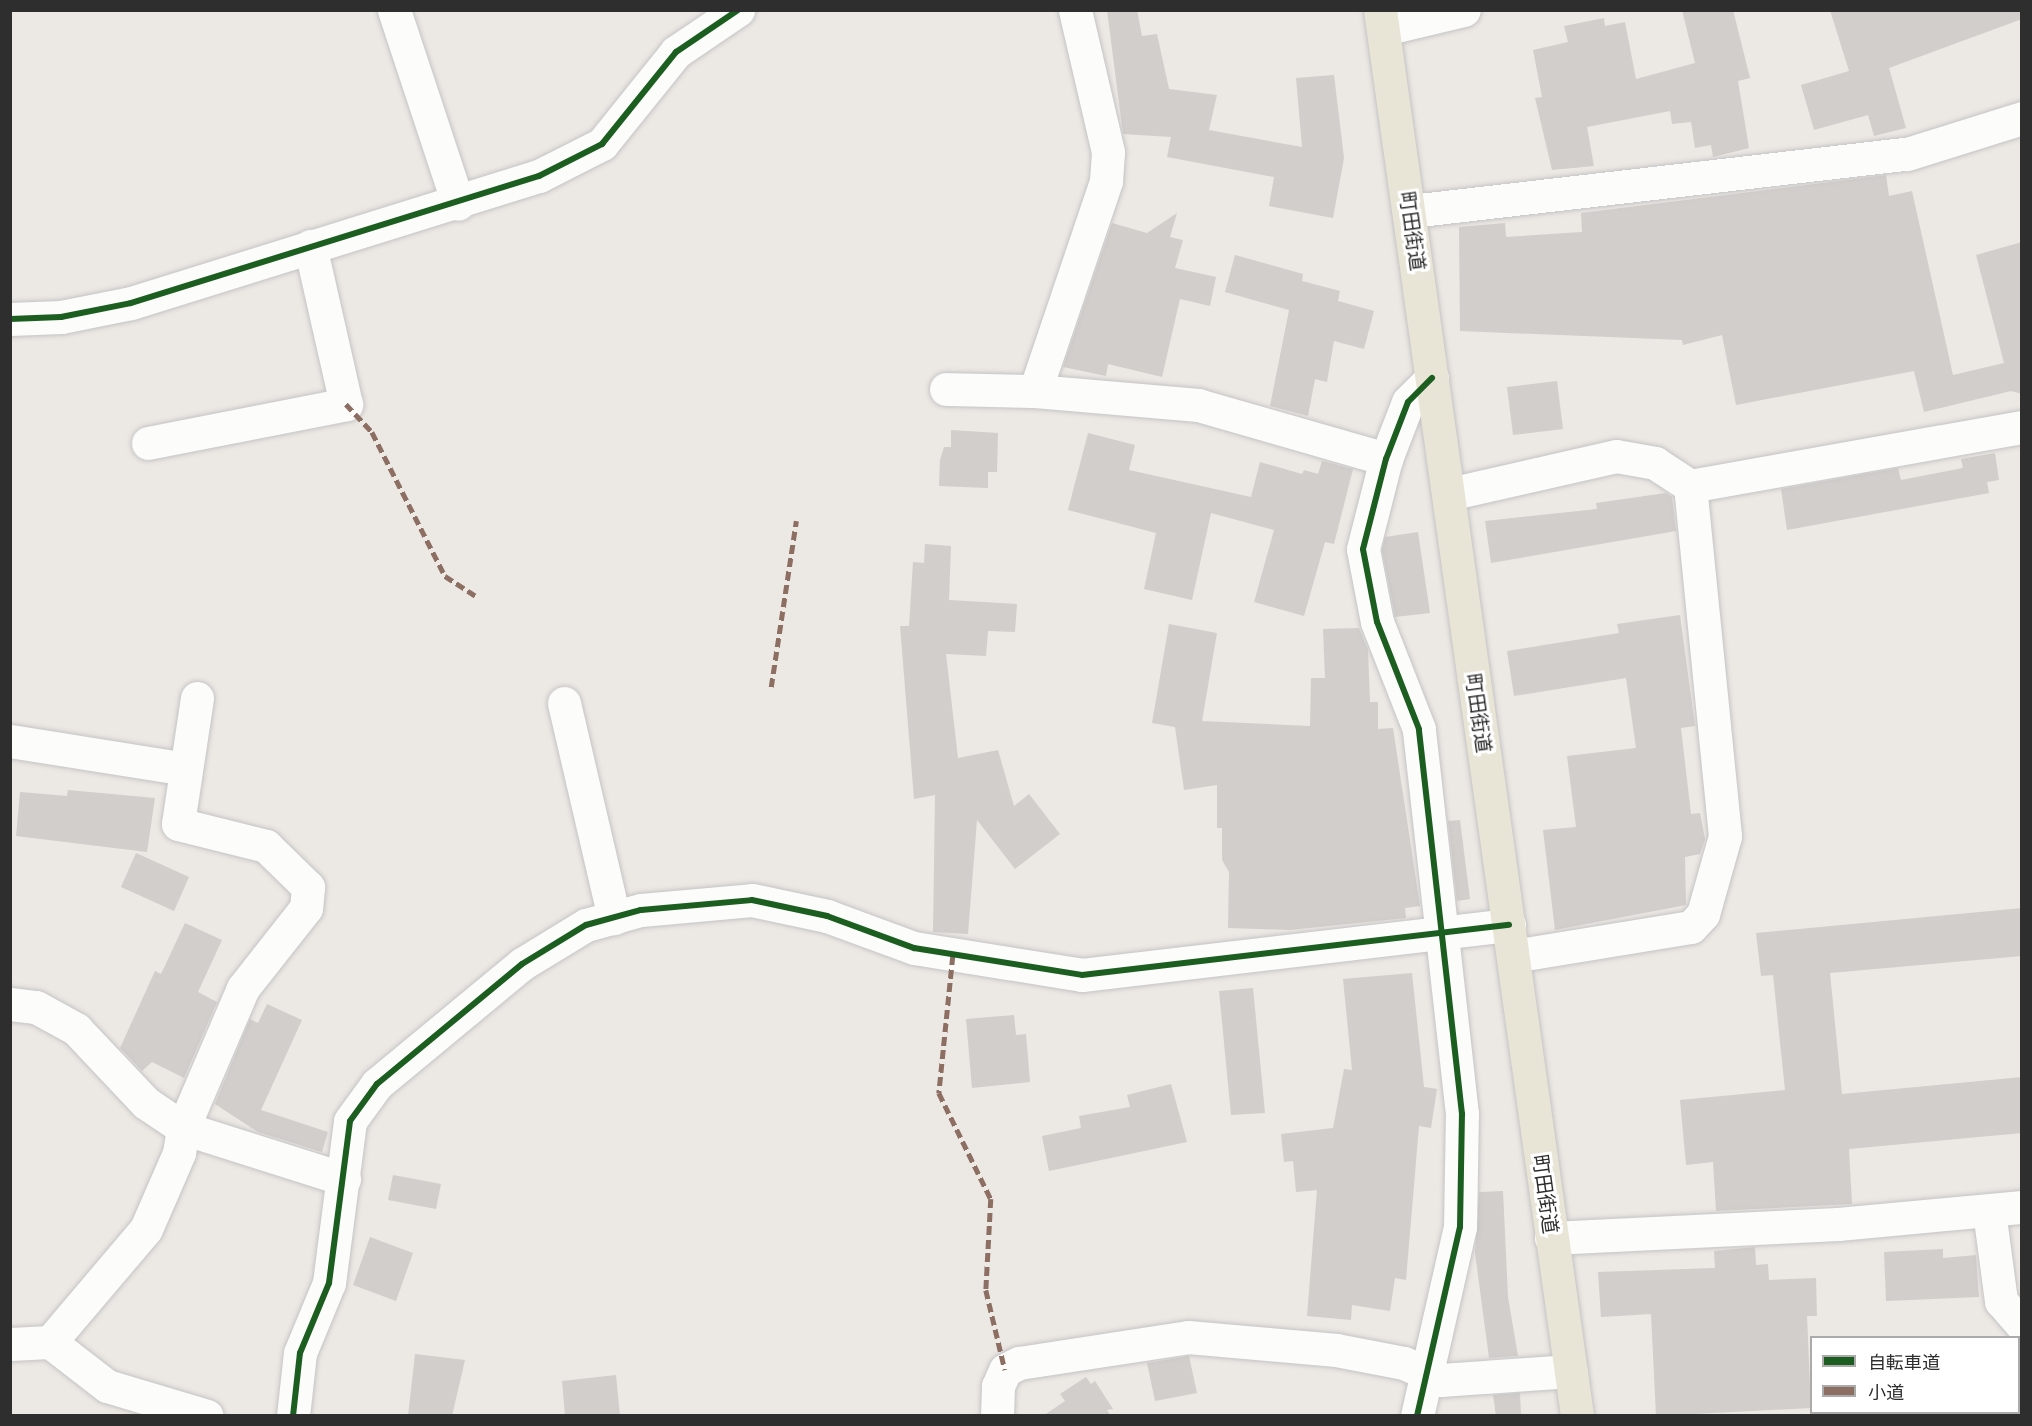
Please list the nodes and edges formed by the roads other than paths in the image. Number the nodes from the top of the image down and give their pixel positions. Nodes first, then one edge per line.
1 (394, 10) edge
2 (738, 10) edge
3 (1075, 10) edge
4 (1464, 10) edge
5 (1382, 20) edge
6 (2022, 118) edge
7 (458, 204) junction
8 (1411, 211) junction
9 (310, 246) junction
10 (10, 319) edge
11 (1432, 378) junction
12 (946, 389) dead end
13 (1035, 391) junction
14 (2022, 427) edge
15 (148, 443) dead end
16 (1386, 459) junction
17 (1690, 486) junction
18 (1449, 494) junction
19 (197, 698) dead end
20 (564, 702) dead end
21 (10, 741) edge
22 (186, 769) junction
23 (614, 918) junction
24 (1441, 935) junction
25 (1511, 941) junction
26 (10, 1004) edge
27 (183, 1128) junction
28 (344, 1179) junction
29 (2022, 1207) edge
30 (1989, 1211) junction
31 (1551, 1238) junction
32 (2022, 1325) edge
33 (50, 1342) junction
34 (10, 1344) edge
35 (1571, 1371) junction
36 (1426, 1372) junction
37 (207, 1416) edge
38 (293, 1416) edge
39 (997, 1416) edge
40 (1417, 1416) edge
41 (1577, 1416) edge

1 - 7 street
2 - 7 street
3 - 13 street
4 - 5 street
5 - 8 main road, 町田街道
6 - 8 street
7 - 9 street
8 - 11 main road, 町田街道
9 - 10 street
9 - 15 street
11 - 16 street
11 - 18 main road, 町田街道
12 - 13 street
13 - 16 street
14 - 17 street
16 - 24 street
17 - 18 street
17 - 25 street
18 - 25 main road, 町田街道
19 - 22 street
20 - 23 street
21 - 22 street
22 - 27 street
23 - 24 street
23 - 28 street
24 - 25 street
24 - 36 street
25 - 31 main road, 町田街道
26 - 27 street
27 - 28 street
27 - 33 street
28 - 38 street
29 - 30 street
30 - 31 street
30 - 32 street
31 - 35 main road, 町田街道
33 - 34 street
33 - 37 street
35 - 36 street
35 - 41 main road, 町田街道
36 - 39 street
36 - 40 street

